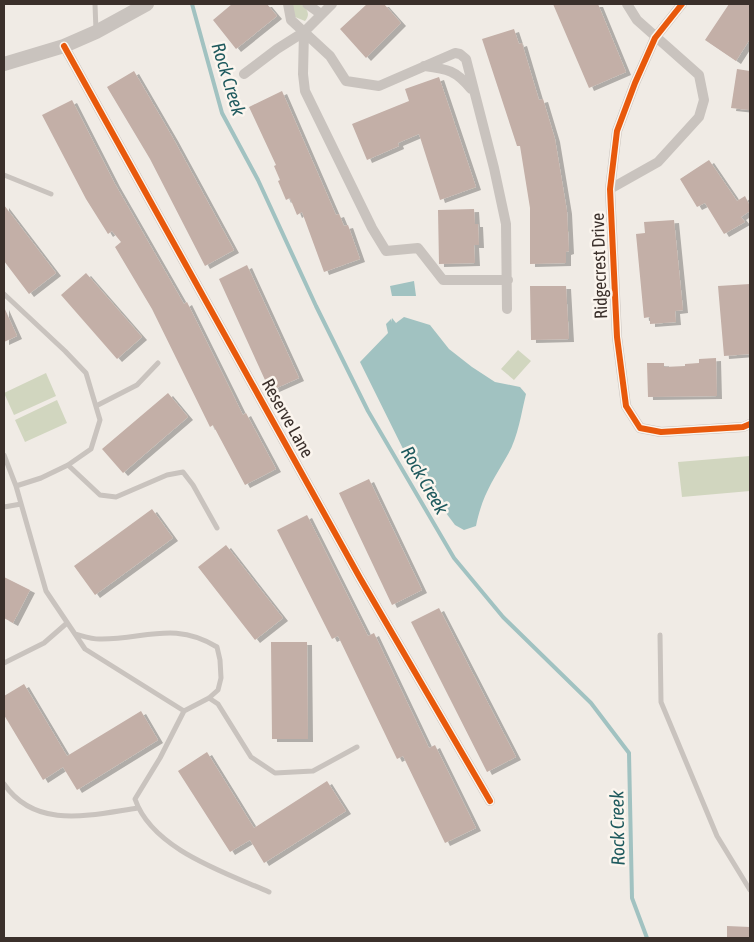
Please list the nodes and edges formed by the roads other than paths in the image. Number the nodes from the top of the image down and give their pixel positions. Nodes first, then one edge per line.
1 (95, 4) edge
2 (147, 4) edge
3 (288, 4) edge
4 (307, 4) edge
5 (332, 4) edge
6 (628, 4) edge
7 (682, 4) edge
8 (321, 14) junction
9 (96, 32) junction
10 (304, 32) junction
11 (655, 38) junction
12 (64, 46) junction
13 (4, 64) edge
14 (422, 66) junction
15 (244, 74) dead end
16 (473, 92) junction
17 (4, 174) edge
18 (610, 189) junction
19 (51, 194) dead end
20 (508, 280) junction
21 (4, 294) edge
22 (506, 309) dead end
23 (158, 363) dead end
24 (96, 406) junction
25 (750, 424) edge
26 (4, 455) edge
27 (68, 465) junction
28 (16, 486) junction
29 (21, 504) junction
30 (4, 507) edge
31 (217, 528) dead end
32 (67, 623) junction
33 (75, 634) junction
34 (660, 635) dead end
35 (4, 663) edge
36 (209, 698) junction
37 (184, 711) junction
38 (357, 747) dead end
39 (4, 784) edge
40 (490, 802) dead end
41 (138, 808) junction
42 (750, 890) edge
43 (269, 892) dead end

1 - 9 lane
2 - 9 street
3 - 10 street
4 - 8 street
5 - 8 street
6 - 11 street, Ridgecrest Drive
7 - 11 street, Ridgecrest Drive
8 - 10 street
9 - 12 street
10 - 14 street
10 - 15 street
10 - 20 street
11 - 18 street, Ridgecrest Drive
11 - 18 street, Ridgecrest Drive
12 - 13 street
12 - 40 street, Reserve Lane
14 - 16 street
14 - 16 street
16 - 20 street
17 - 19 lane
18 - 25 street, Ridgecrest Drive
20 - 22 street
21 - 24 lane
23 - 24 lane
24 - 27 lane
26 - 28 lane
27 - 28 lane
27 - 31 lane
28 - 29 lane
29 - 30 lane
29 - 32 lane
32 - 33 lane
32 - 35 lane
33 - 36 lane
33 - 37 lane
34 - 42 lane
36 - 37 lane
36 - 38 lane
37 - 41 lane
39 - 41 lane
41 - 43 lane

